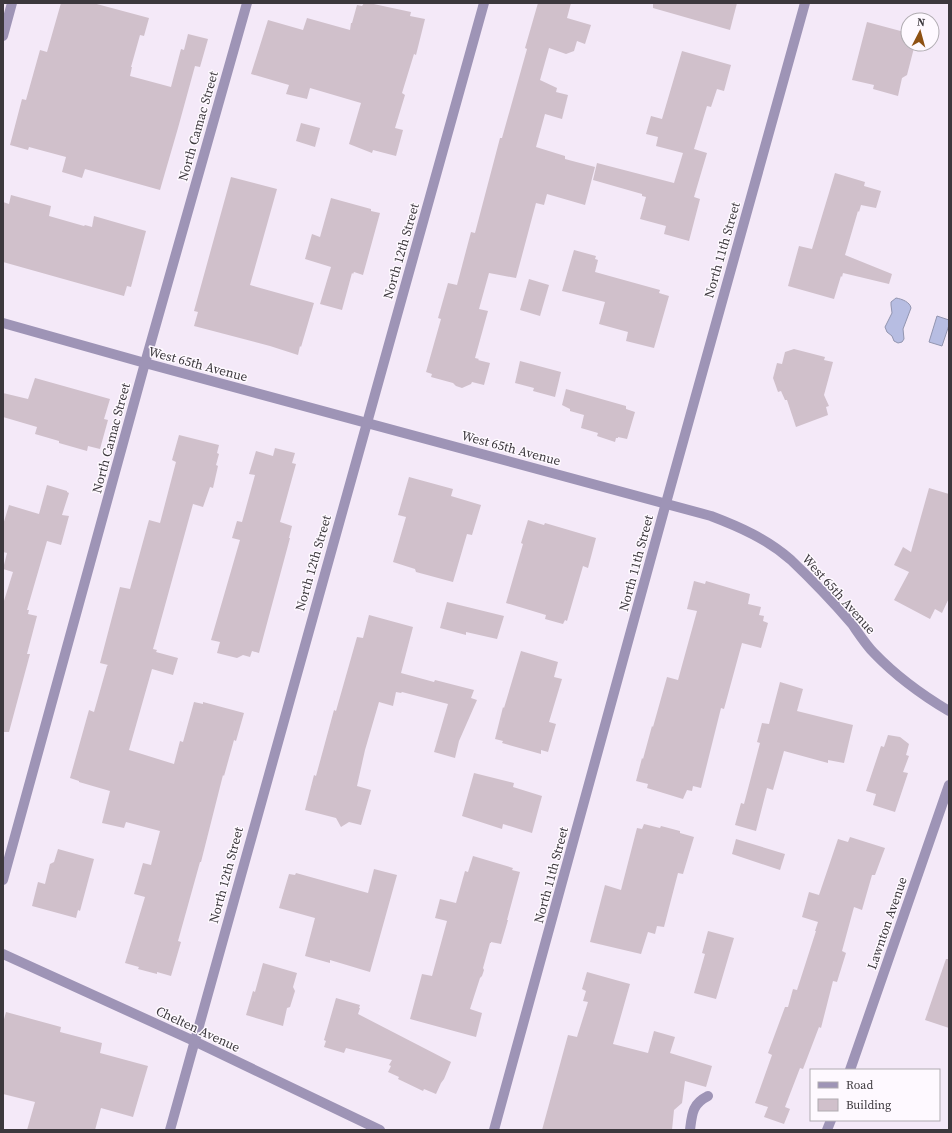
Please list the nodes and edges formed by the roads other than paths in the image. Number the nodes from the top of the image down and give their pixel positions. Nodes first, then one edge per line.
1 (12, 3) edge
2 (247, 3) edge
3 (484, 3) edge
4 (805, 3) edge
5 (3, 36) edge
6 (3, 323) edge
7 (145, 363) junction
8 (367, 423) junction
9 (666, 503) junction
10 (949, 711) edge
11 (949, 784) edge
12 (3, 880) edge
13 (3, 954) edge
14 (194, 1042) junction
15 (850, 1069) edge
16 (708, 1096) dead end
17 (170, 1130) edge
18 (380, 1130) edge
19 (494, 1130) edge
20 (690, 1130) edge

1 - 5 street
2 - 7 street, North Camac Street
3 - 8 street, North 12th Street
4 - 9 street, North 11th Street
6 - 7 street, West 65th Avenue
7 - 8 street, West 65th Avenue
7 - 12 street, North Camac Street
8 - 9 street, West 65th Avenue
8 - 14 street, North 12th Street
9 - 10 street, West 65th Avenue
9 - 19 street, North 11th Street
11 - 15 street, Lawnton Avenue
13 - 14 street, Chelten Avenue
14 - 17 street, North 12th Street
14 - 18 street, Chelten Avenue
16 - 20 street

